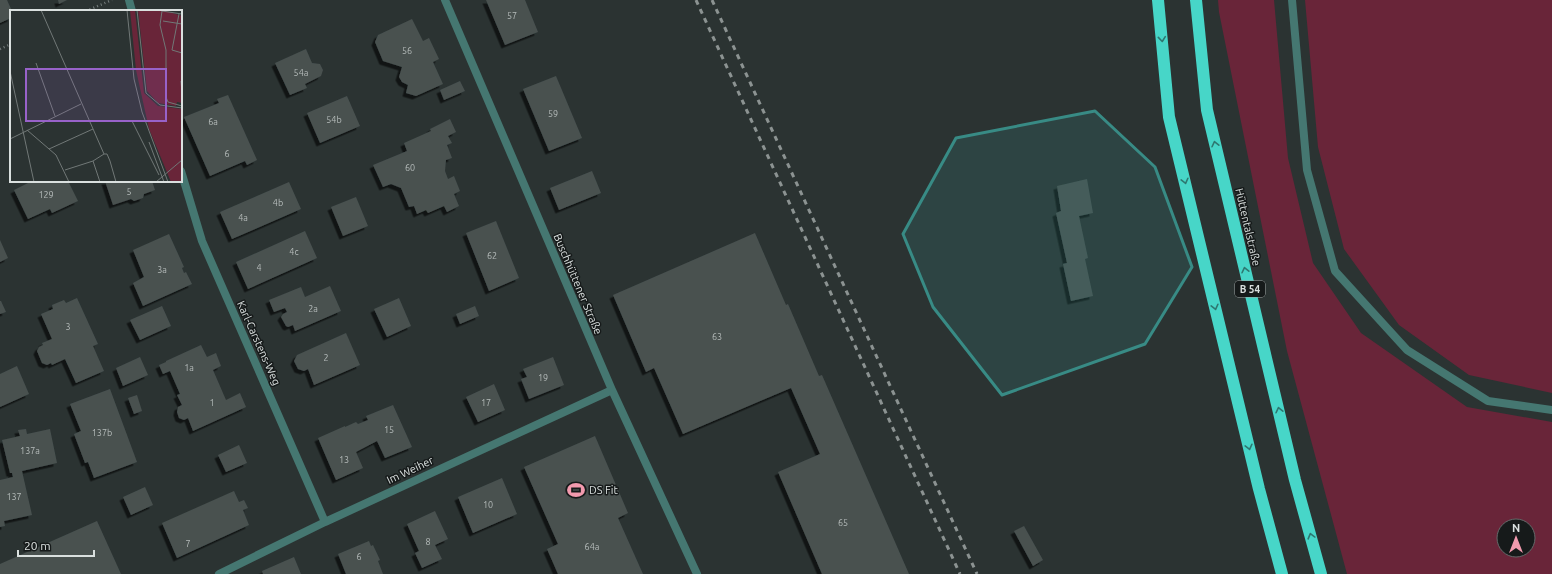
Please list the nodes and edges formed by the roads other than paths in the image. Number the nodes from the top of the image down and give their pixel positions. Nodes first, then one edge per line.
1 (129, 0) edge
2 (445, 0) edge
3 (1158, 0) edge
4 (1196, 0) edge
5 (1292, 0) edge
6 (132, 10) edge
7 (182, 174) edge
8 (612, 390) junction
9 (1552, 410) edge
10 (325, 522) junction
11 (220, 574) edge
12 (697, 574) edge
13 (1282, 574) edge
14 (1321, 574) edge

1 - 6 street
2 - 8 street, Buschhüttener Straße
3 -> 13 highway
14 -> 4 highway, Hüttentalstraße / B 54
5 - 9 street
7 - 10 street, Karl-Carstens-Weg
8 - 10 street, Im Weiher
8 - 12 street, Buschhüttener Straße
10 - 11 street, Im Weiher

